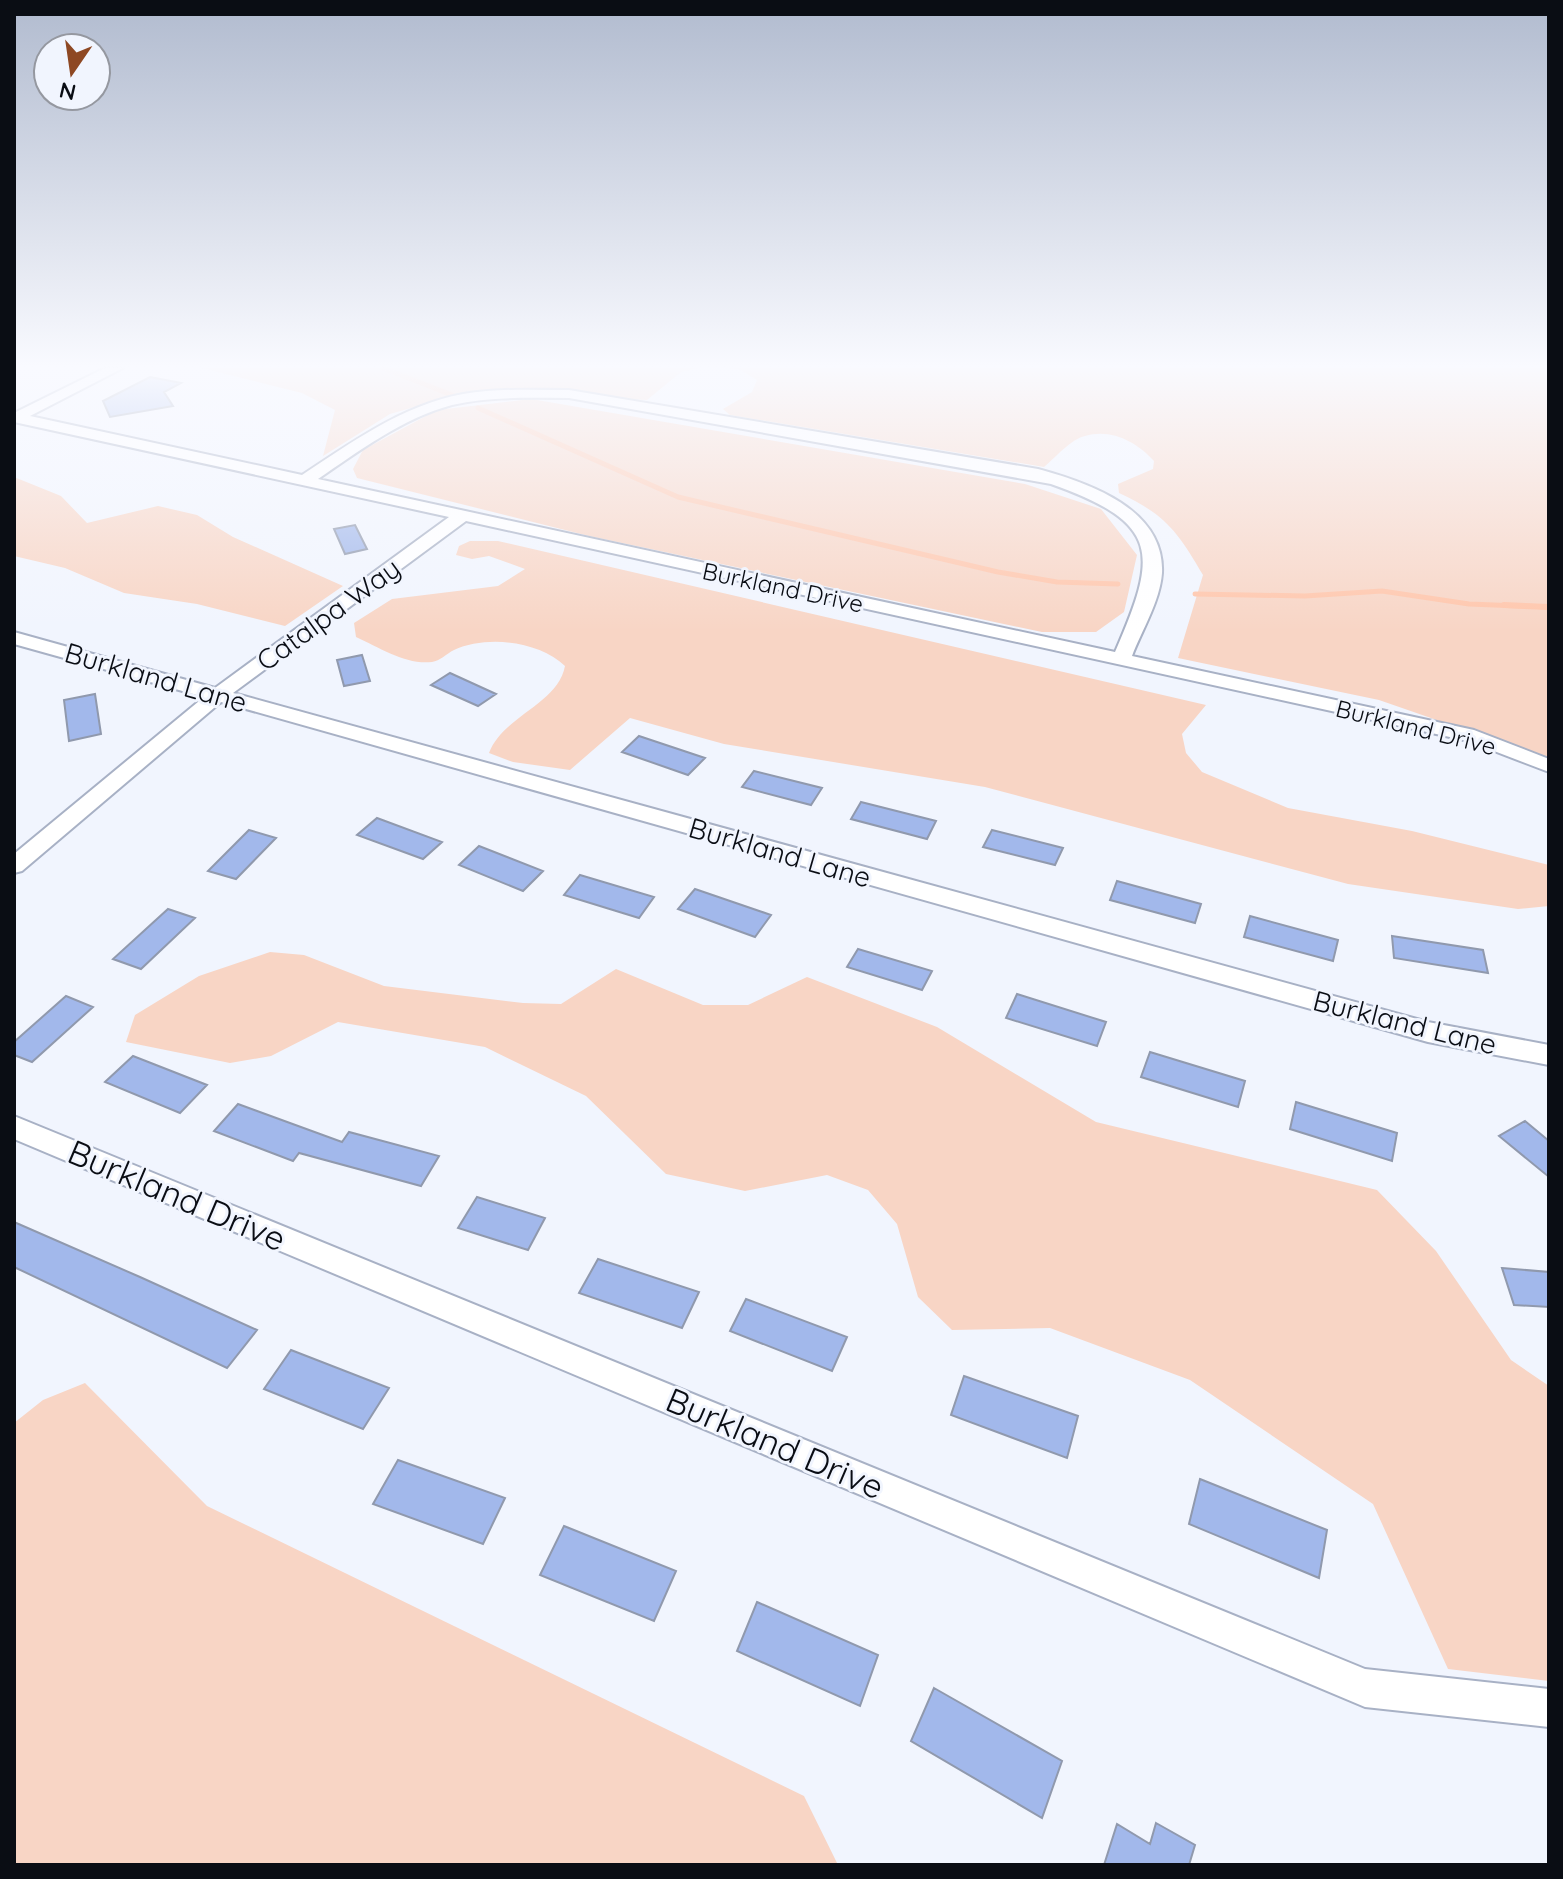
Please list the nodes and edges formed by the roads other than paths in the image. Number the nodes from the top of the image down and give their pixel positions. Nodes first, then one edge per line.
1 (195, 456) edge
2 (342, 456) edge
3 (931, 456) edge
4 (307, 479) junction
5 (460, 517) junction
6 (14, 638) edge
7 (1121, 660) junction
8 (218, 695) junction
9 (1549, 766) edge
10 (14, 866) edge
11 (1549, 1055) edge
12 (14, 1127) edge
13 (1549, 1708) edge

1 - 4 street, Burkland Drive
2 - 4 street
3 - 7 street
4 - 5 street, Burkland Drive
5 - 7 street, Burkland Drive
5 - 8 street, Catalpa Way
6 - 8 street, Burkland Lane
7 - 9 street, Burkland Drive
8 - 10 street, Catalpa Way
8 - 11 street, Burkland Lane
12 - 13 street, Burkland Drive

